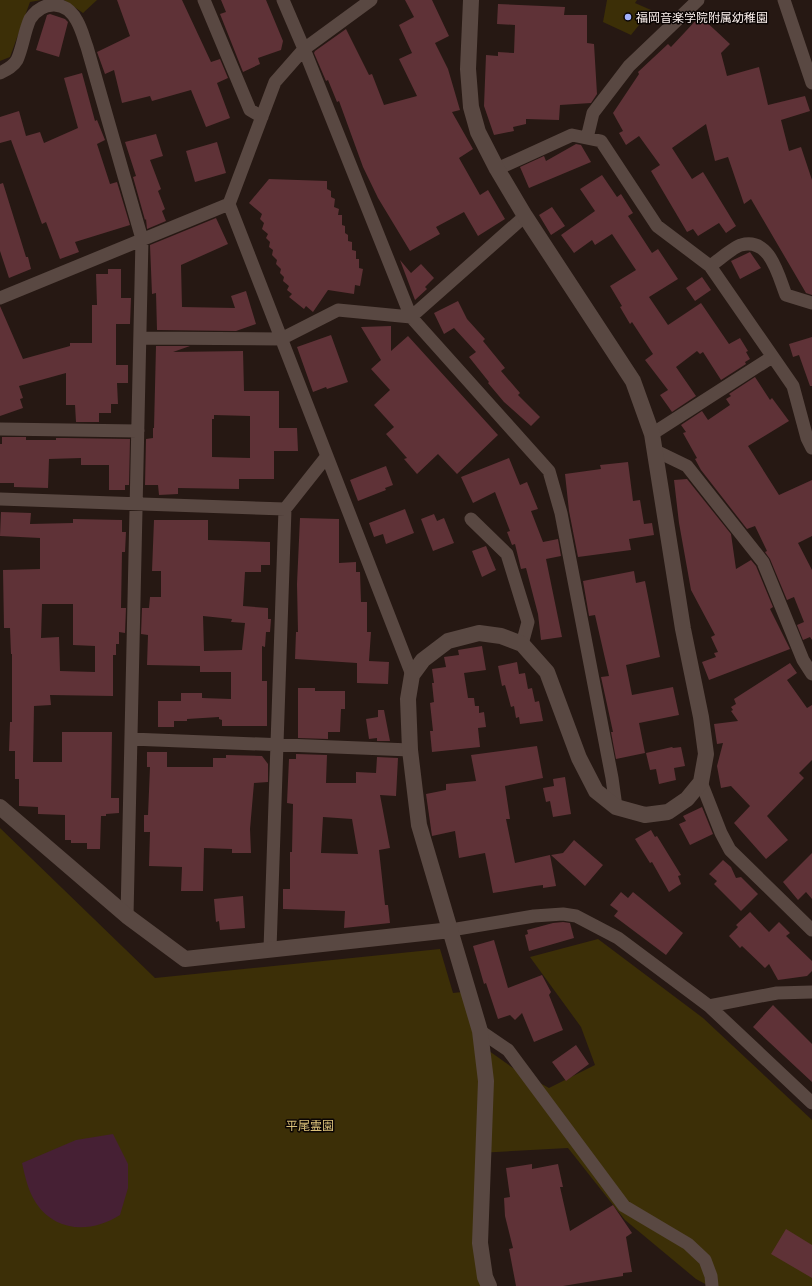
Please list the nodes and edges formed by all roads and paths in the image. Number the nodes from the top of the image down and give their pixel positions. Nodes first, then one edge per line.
1 (204, 0) edge
2 (283, 0) edge
3 (371, 0) edge
4 (471, 0) edge
5 (698, 0) edge
6 (784, 0) edge
7 (304, 49) junction
8 (0, 73) edge
9 (811, 77) edge
10 (262, 117) junction
11 (586, 138) junction
12 (497, 169) junction
13 (229, 204) junction
14 (525, 216) junction
15 (142, 239) junction
16 (710, 266) junction
17 (0, 298) edge
18 (812, 303) edge
19 (411, 317) junction
20 (140, 338) junction
21 (281, 339) junction
22 (772, 357) junction
23 (0, 429) edge
24 (138, 431) junction
25 (652, 434) junction
26 (812, 448) edge
27 (656, 451) junction
28 (327, 456) junction
29 (0, 499) edge
30 (136, 504) junction
31 (285, 509) junction
32 (471, 519) dead end
33 (522, 644) junction
34 (412, 674) junction
35 (812, 674) edge
36 (131, 739) junction
37 (277, 744) junction
38 (410, 750) junction
39 (701, 782) junction
40 (0, 807) edge
41 (616, 808) junction
42 (127, 916) junction
43 (451, 930) junction
44 (812, 930) edge
45 (270, 949) junction
46 (812, 992) edge
47 (709, 1006) junction
48 (480, 1031) junction
49 (812, 1103) edge
50 (488, 1286) edge
51 (712, 1286) edge

1 - 10 street
2 - 7 street
3 - 7 street
4 - 12 street
5 - 11 street
6 - 9 street
7 - 10 street
7 - 19 street
8 - 15 street
10 - 13 street
11 - 12 street
11 - 16 street
12 - 14 street
13 - 15 street
13 - 21 street
14 - 19 street
14 - 25 street
15 - 17 street
15 - 20 street
16 - 18 street
16 - 22 street
19 - 21 street
19 - 41 street
20 - 21 street
20 - 24 street
21 - 28 street
22 - 25 street
22 - 26 street
23 - 24 street
24 - 30 street
25 - 27 street
27 - 35 street
27 - 39 street
28 - 31 street
28 - 34 street
29 - 30 street
30 - 31 street
30 - 36 street
31 - 37 street
32 - 33 street
33 - 34 street
33 - 41 street
34 - 38 street
36 - 37 street
36 - 42 street
37 - 38 street
37 - 45 street
38 - 43 street
39 - 41 street
39 - 44 street
40 - 42 street
42 - 45 street
43 - 45 street
43 - 47 street
43 - 48 street
46 - 47 street
47 - 49 street
48 - 50 street
48 - 51 street

